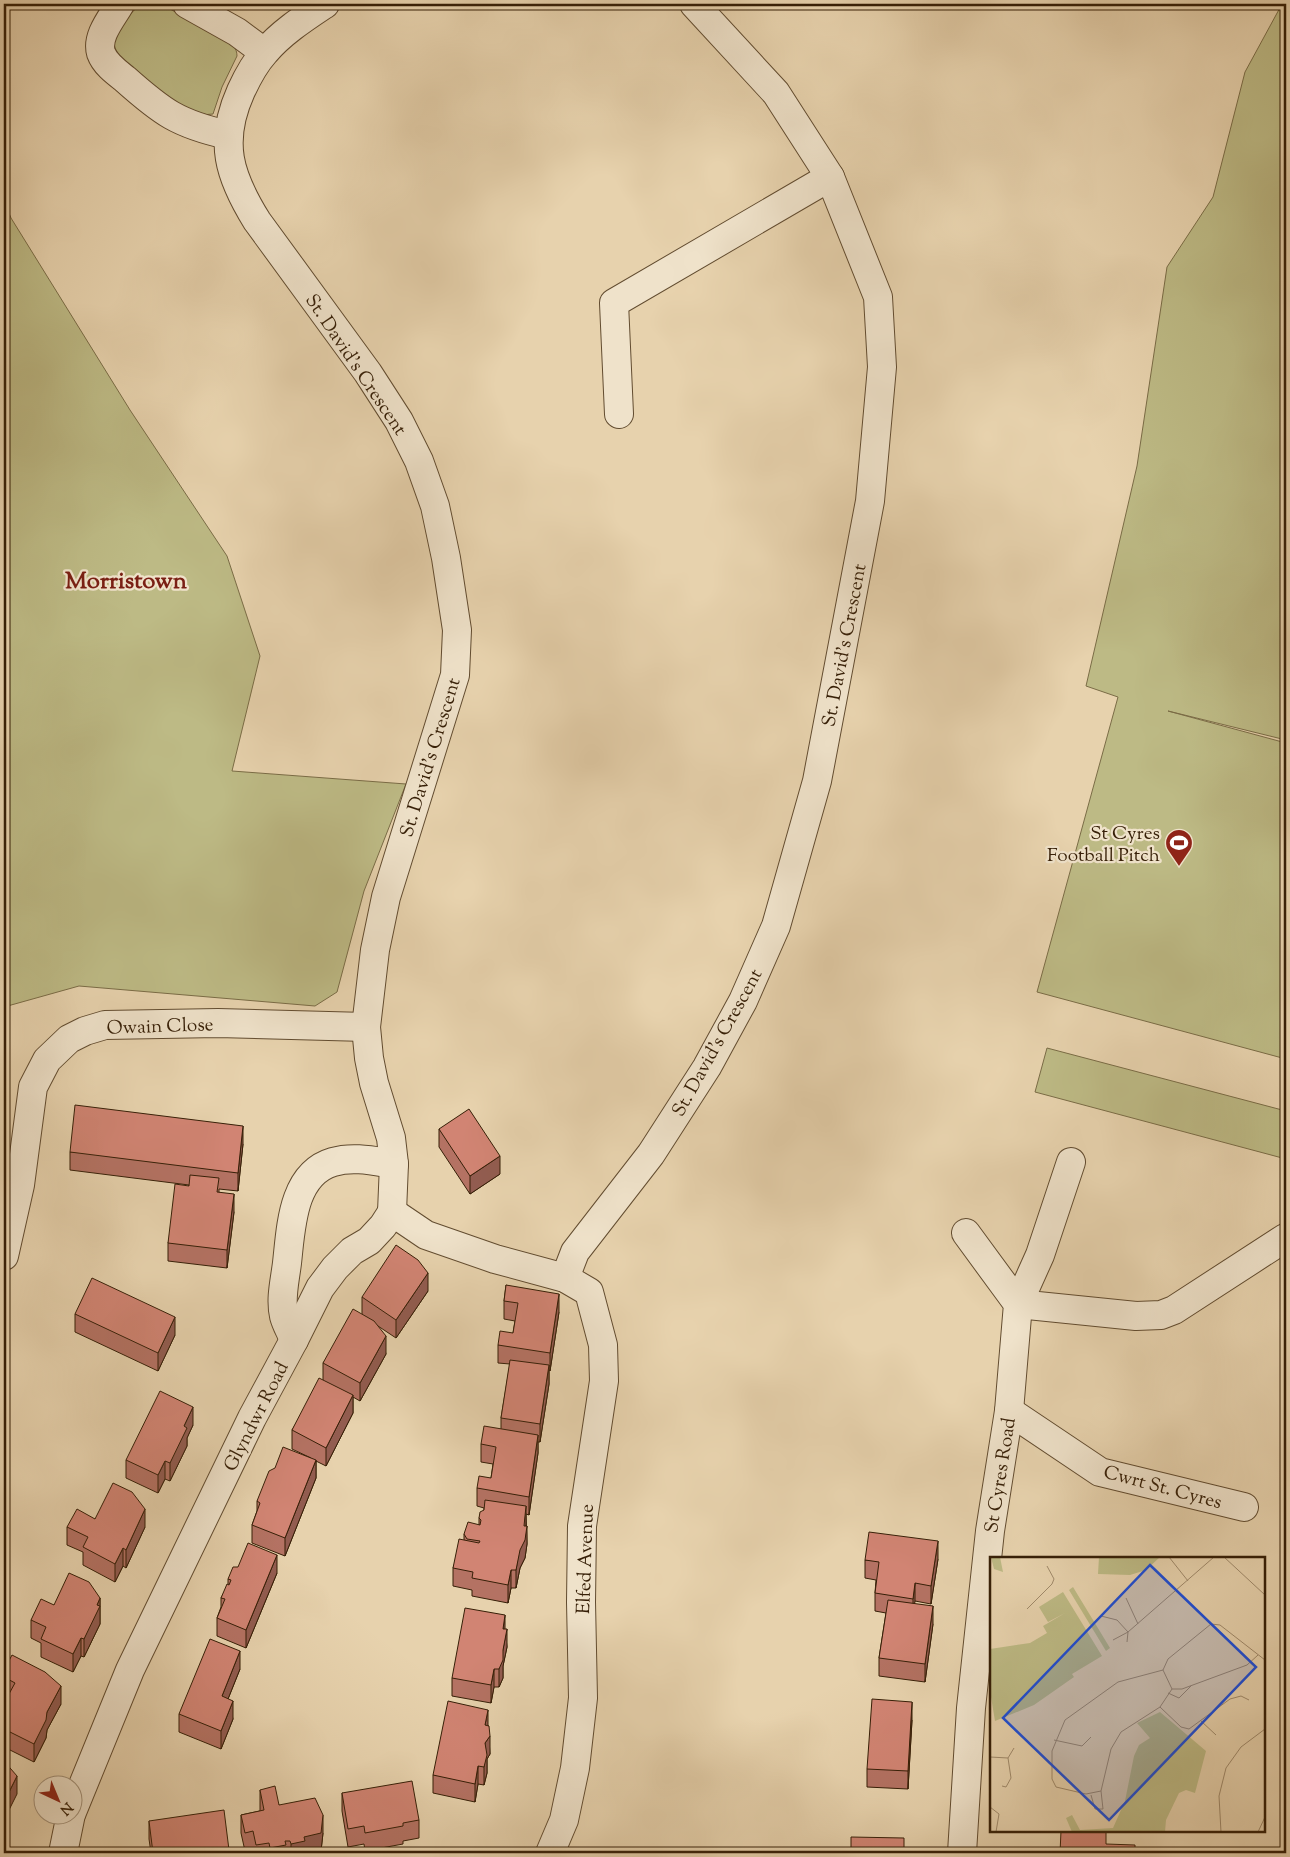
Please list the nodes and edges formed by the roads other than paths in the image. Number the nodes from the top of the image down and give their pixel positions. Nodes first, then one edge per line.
1 (120, 4) edge
2 (187, 4) edge
3 (324, 4) edge
4 (694, 4) edge
5 (264, 52) junction
6 (228, 135) junction
7 (830, 177) junction
8 (619, 414) dead end
9 (366, 1027) junction
10 (1071, 1162) dead end
11 (394, 1164) junction
12 (12, 1185) edge
13 (392, 1212) junction
14 (966, 1233) dead end
15 (1285, 1238) dead end
16 (4, 1256) edge
17 (565, 1278) junction
18 (1018, 1304) junction
19 (294, 1340) junction
20 (1009, 1411) junction
21 (1244, 1507) dead end
22 (82, 1788) edge
23 (70, 1824) edge
24 (63, 1853) edge
25 (550, 1853) edge
26 (962, 1853) edge

1 - 6 street
2 - 5 street
3 - 5 street, St. David's Crescent
4 - 7 street, St. David's Crescent
5 - 6 street, St. David's Crescent
6 - 9 street, St. David's Crescent
7 - 8 street
7 - 17 street, St. David's Crescent
9 - 11 street, St. David's Crescent
9 - 12 street, Owain Close
10 - 18 street, St Cyres Road
11 - 13 street, St. David's Crescent
11 - 19 street
12 - 16 street, Owain Close
13 - 17 street
13 - 19 street, Glyndwr Road
14 - 18 street
15 - 18 street
17 - 25 street, Elfed Avenue
18 - 20 street, St Cyres Road
19 - 22 street, Glyndwr Road
20 - 21 street, Cwrt St. Cyres
20 - 26 street, St Cyres Road
23 - 24 street, Glyndwr Road

